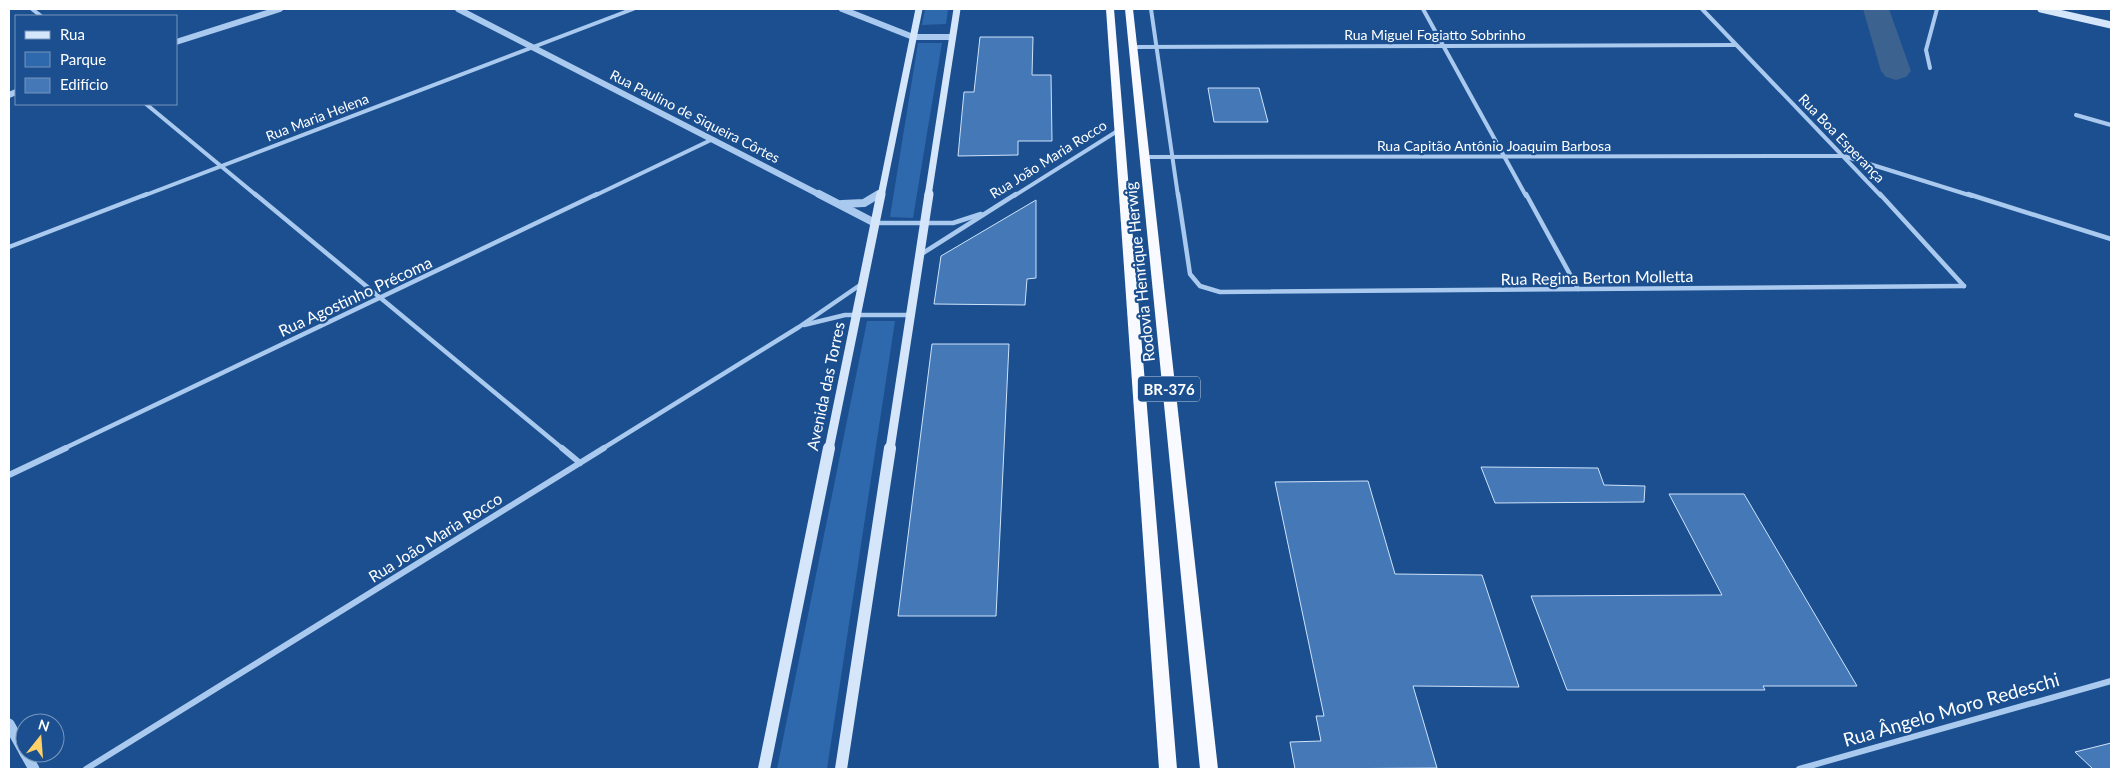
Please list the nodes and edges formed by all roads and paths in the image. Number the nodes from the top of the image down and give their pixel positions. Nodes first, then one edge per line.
1 (280, 9) edge
2 (458, 9) edge
3 (633, 9) edge
4 (842, 9) edge
5 (919, 9) edge
6 (958, 9) edge
7 (1129, 9) edge
8 (1151, 9) edge
9 (1423, 9) edge
10 (1702, 9) edge
11 (1937, 9) edge
12 (2041, 9) edge
13 (1108, 10) edge
14 (2111, 25) edge
15 (913, 37) junction
16 (953, 37) junction
17 (178, 41) edge
18 (1736, 45) junction
19 (1156, 46) junction
20 (1443, 46) junction
21 (533, 47) junction
22 (1133, 47) junction
23 (1930, 68) dead end
24 (147, 105) edge
25 (2076, 115) dead end
26 (2111, 125) edge
27 (1119, 130) junction
28 (712, 139) junction
29 (1505, 156) junction
30 (1844, 156) junction
31 (1144, 157) junction
32 (1172, 157) junction
33 (222, 166) junction
34 (882, 192) junction
35 (839, 204) junction
36 (991, 210) junction
37 (875, 223) junction
38 (925, 223) junction
39 (2111, 239) edge
40 (9, 247) edge
41 (920, 256) junction
42 (863, 282) junction
43 (1964, 286) joint
44 (1578, 289) junction
45 (381, 298) junction
46 (857, 314) junction
47 (911, 315) junction
48 (799, 327) junction
49 (580, 463) junction
50 (9, 475) edge
51 (2111, 681) edge
52 (86, 769) edge
53 (764, 769) edge
54 (842, 769) edge
55 (1168, 769) edge
56 (1209, 769) edge
57 (1799, 769) edge

1 - 17 street
2 - 21 street, Rua Paulino de Siqueira Côrtes
3 - 21 street, Rua Maria Helena
4 - 15 street
5 - 15 main road, Avenida das Torres
6 - 16 main road
7 - 22 highway, Rodovia Henrique Herwig / BR-376
8 - 19 street, Rua Regina Berton Molletta
9 - 20 street
10 - 18 street, Rua Boa Esperança
11 - 23 street
12 - 14 main road
13 - 27 highway, Rodovia Henrique Herwig / BR-376
15 - 16 street
15 - 34 main road, Avenida das Torres
16 - 38 main road
18 - 20 street, Rua Miguel Fogiatto Sobrinho
18 - 30 street, Rua Boa Esperança
19 - 20 street, Rua Miguel Fogiatto Sobrinho
19 - 22 street, Rua Miguel Fogiatto Sobrinho
19 - 32 street, Rua Regina Berton Molletta
20 - 29 street
21 - 28 street, Rua Paulino de Siqueira Côrtes
21 - 33 street, Rua Maria Helena
22 - 31 highway, Rodovia Henrique Herwig / BR-376
24 - 33 street
25 - 26 street
27 - 36 street, Rua João Maria Rocco
27 - 55 highway, Rodovia Henrique Herwig / BR-376
28 - 35 street, Rua Paulino de Siqueira Côrtes
28 - 45 street, Rua Agostinho Précoma
29 - 30 street, Rua Capitão Antônio Joaquim Barbosa
29 - 32 street, Rua Capitão Antônio Joaquim Barbosa
29 - 44 street
30 - 39 street
30 - 43 street, Rua Boa Esperança
31 - 32 street, Rua Capitão Antônio Joaquim Barbosa
31 - 56 highway, Rodovia Henrique Herwig / BR-376
32 - 44 street, Rua Regina Berton Molletta
33 - 40 street, Rua Maria Helena
33 - 45 street
34 - 35 street
34 - 37 main road, Avenida das Torres
35 - 37 street, Rua Paulino de Siqueira Côrtes
36 - 38 street, Rua João Maria Rocco
36 - 41 street, Rua João Maria Rocco
37 - 38 street, Rua Paulino de Siqueira Côrtes
37 - 42 main road, Avenida das Torres
38 - 41 main road
41 - 47 main road
42 - 46 main road, Avenida das Torres
42 - 48 street, Rua João Maria Rocco
43 - 44 street, Rua Regina Berton Molletta
45 - 49 street
45 - 50 street, Rua Agostinho Précoma
46 - 47 street, Rua João Maria Rocco
46 - 48 street, Rua João Maria Rocco
46 - 53 main road, Avenida das Torres
47 - 54 main road
48 - 49 street, Rua João Maria Rocco
49 - 52 street, Rua João Maria Rocco
51 - 57 street, Rua Ângelo Moro Redeschi

